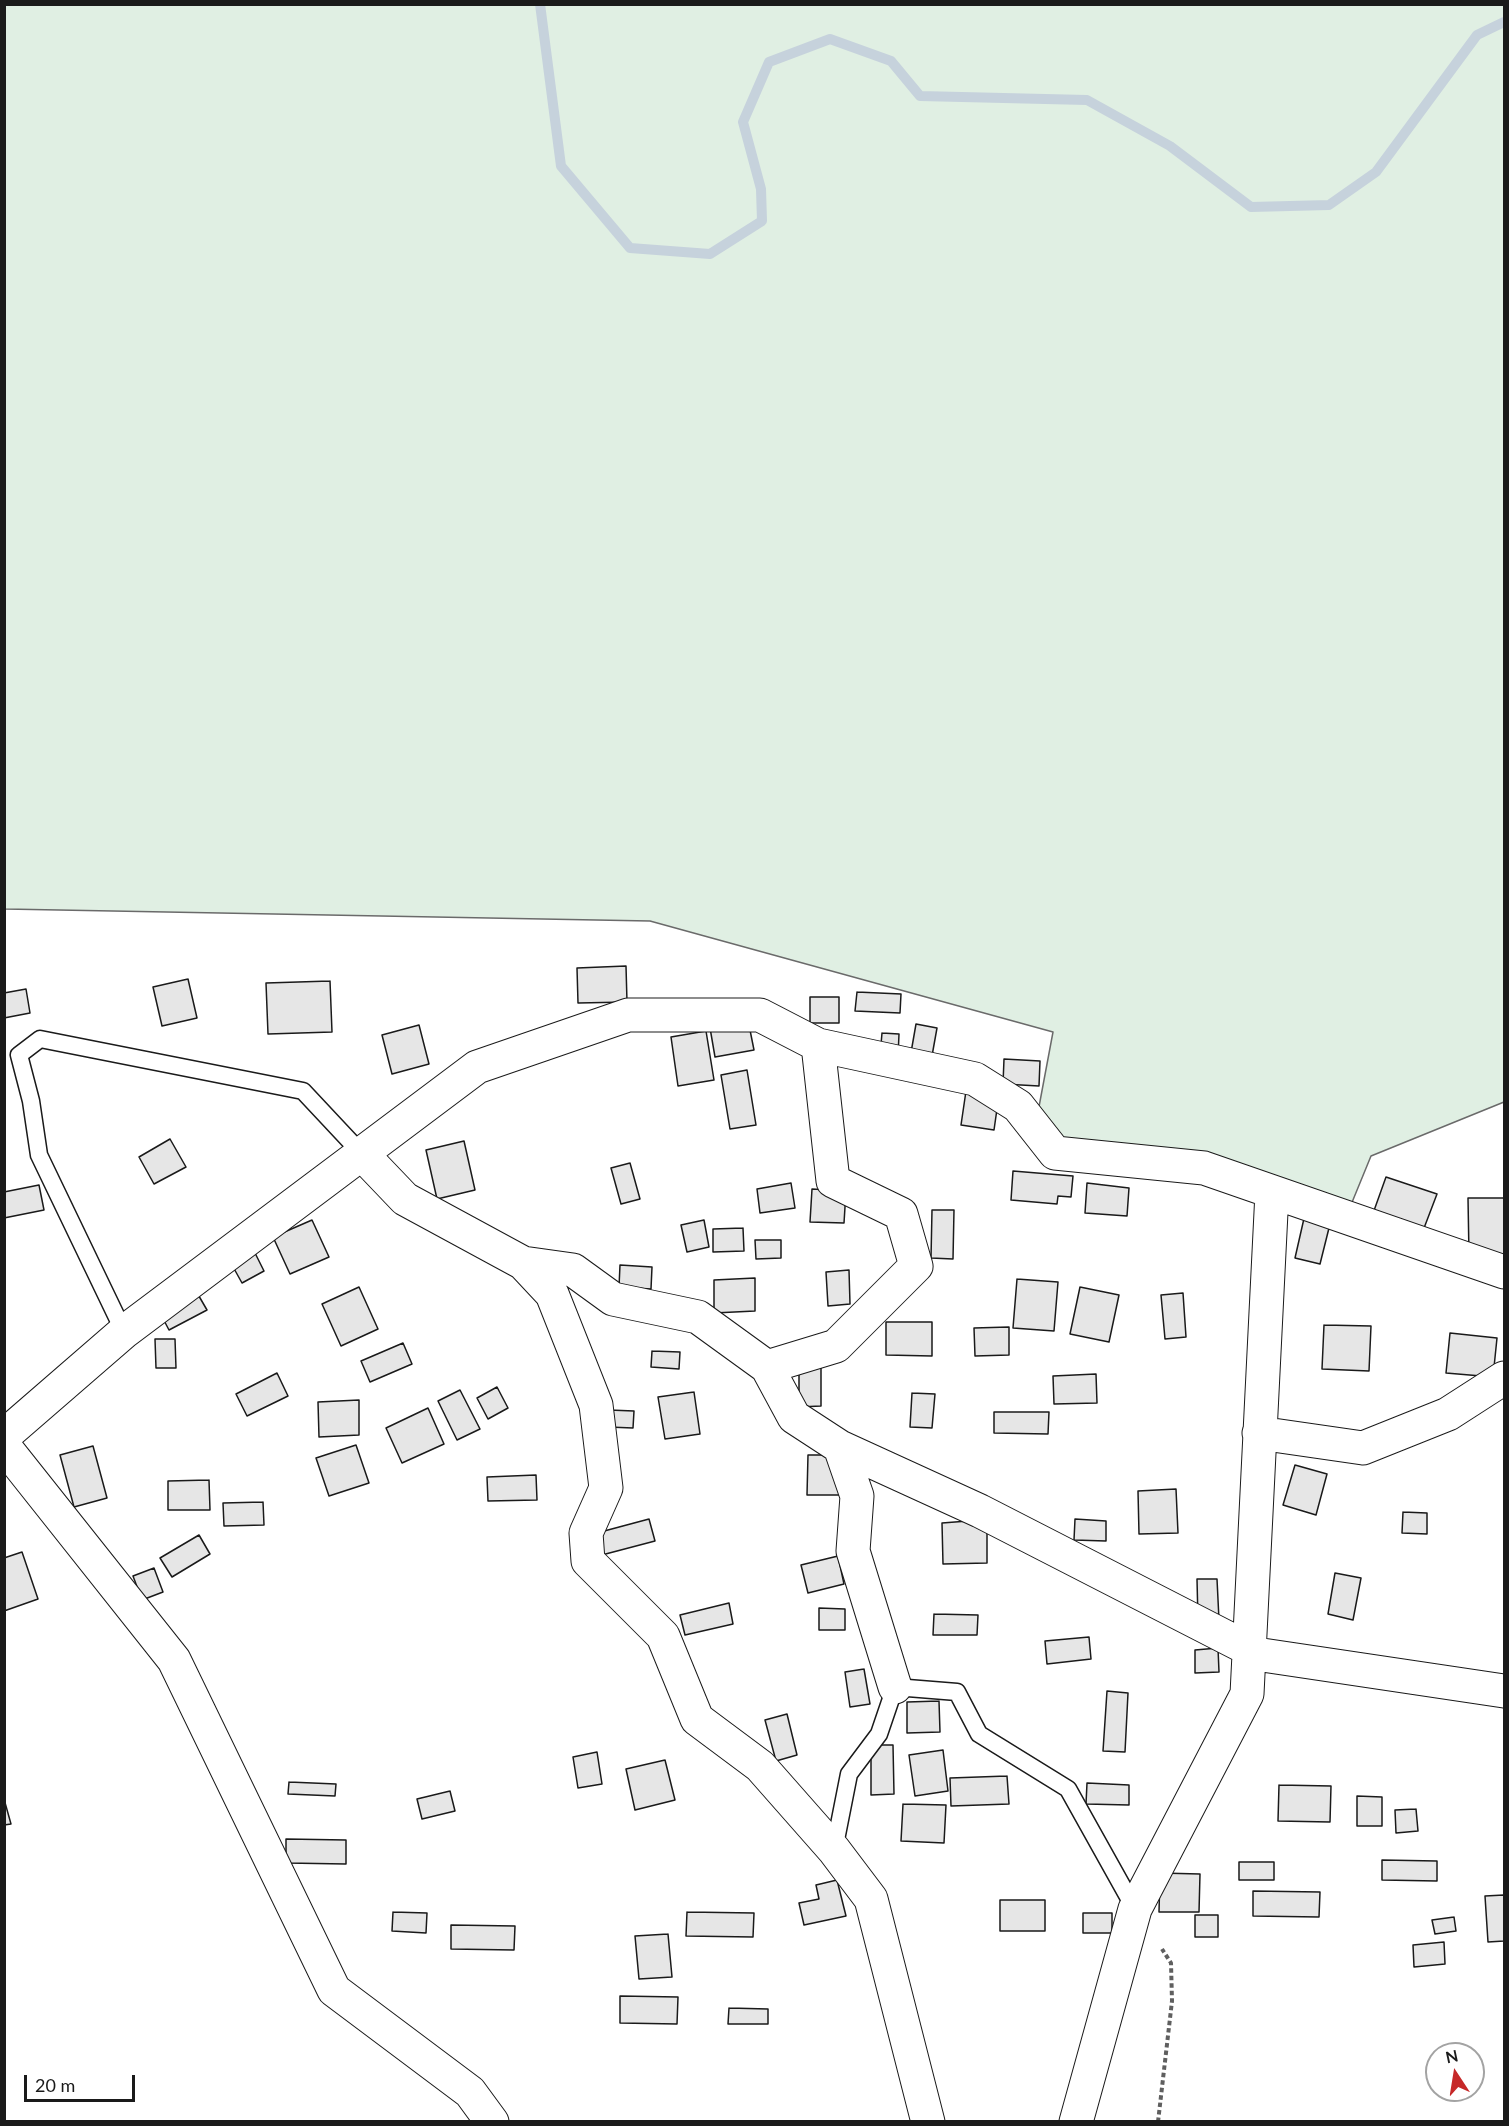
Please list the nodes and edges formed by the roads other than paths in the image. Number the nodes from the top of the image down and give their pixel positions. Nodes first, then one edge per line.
1 (818, 1045) junction
2 (362, 1154) junction
3 (1272, 1192) junction
4 (524, 1263) junction
5 (1504, 1272) edge
6 (124, 1332) junction
7 (767, 1367) junction
8 (1504, 1378) edge
9 (1259, 1432) junction
10 (4, 1436) edge
11 (4, 1446) edge
12 (840, 1447) junction
13 (1249, 1651) junction
14 (895, 1687) junction
15 (1504, 1691) edge
16 (834, 1850) junction
17 (1135, 1909) junction
18 (492, 2121) edge
19 (928, 2121) edge
20 (1076, 2121) edge

1 - 2 street
1 - 3 street
1 - 7 street
2 - 4 street
2 - 6 street
2 - 6 lane
3 - 5 street
3 - 9 street
4 - 7 street
4 - 16 street
6 - 10 street
7 - 12 street
8 - 9 street
9 - 13 street
11 - 18 street
12 - 13 street
12 - 14 street
13 - 15 street
13 - 17 street
14 - 16 lane
14 - 17 lane
16 - 19 street
17 - 20 street

